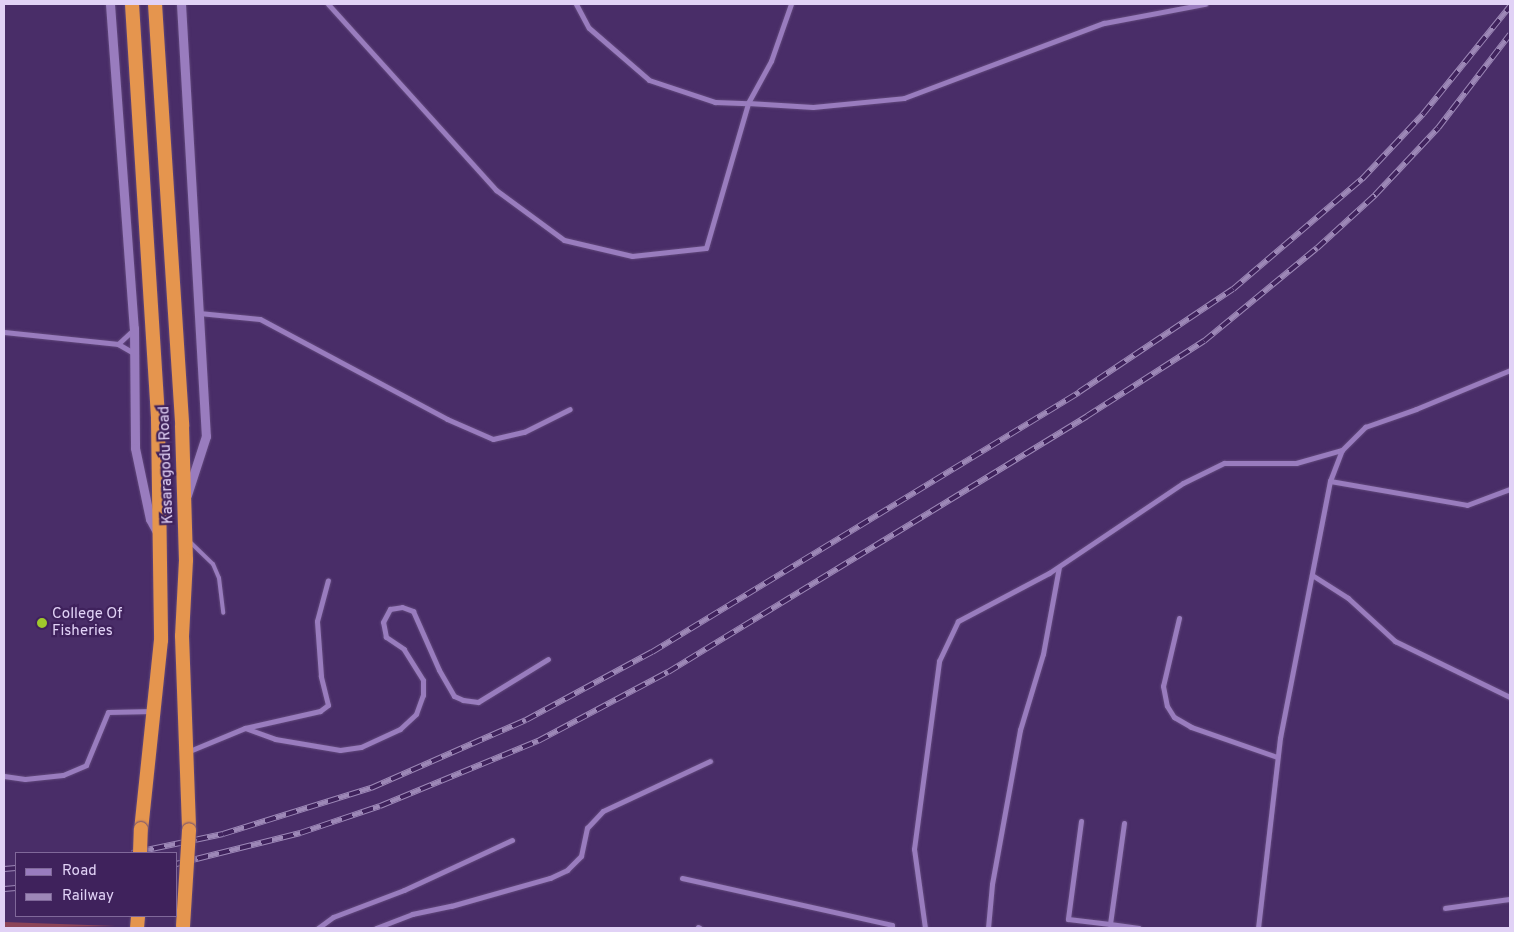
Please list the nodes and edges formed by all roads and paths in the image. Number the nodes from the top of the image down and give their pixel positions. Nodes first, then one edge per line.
1 (110, 4) edge
2 (132, 4) edge
3 (155, 4) edge
4 (181, 4) edge
5 (328, 4) edge
6 (576, 4) edge
7 (791, 4) edge
8 (1206, 4) edge
9 (748, 103) junction
10 (200, 312) junction
11 (134, 328) junction
12 (4, 332) edge
13 (118, 344) junction
14 (135, 355) junction
15 (1510, 370) edge
16 (570, 409) dead end
17 (1342, 450) junction
18 (1330, 481) junction
19 (1510, 489) edge
20 (185, 502) junction
21 (160, 536) junction
22 (185, 538) junction
23 (1058, 567) junction
24 (1312, 575) junction
25 (328, 580) dead end
26 (222, 613) dead end
27 (1179, 618) dead end
28 (548, 659) dead end
29 (1510, 696) edge
30 (156, 710) junction
31 (245, 728) junction
32 (187, 752) junction
33 (1278, 757) junction
34 (710, 761) dead end
35 (4, 776) edge
36 (1081, 821) dead end
37 (1124, 823) dead end
38 (512, 840) dead end
39 (140, 852) edge
40 (682, 878) dead end
41 (1510, 899) edge
42 (1445, 908) dead end
43 (1110, 924) junction
44 (182, 927) edge
45 (318, 928) edge
46 (376, 928) edge
47 (892, 928) edge
48 (925, 928) edge
49 (988, 928) edge
50 (1139, 928) edge
51 (1258, 928) edge

1 - 11 street
2 - 21 highway, Kasaragodu Road
3 - 20 highway, Kasaragodu Road
4 - 10 street
5 - 9 street
6 - 9 street
7 - 9 street
8 - 9 street
10 - 16 street
10 - 20 street
11 - 13 street
11 - 14 street
12 - 13 street
13 - 14 street
14 - 21 street
15 - 17 street
17 - 18 street
17 - 23 street
18 - 19 street
18 - 24 street
20 - 22 highway, Kasaragodu Road
21 - 30 highway, Kasaragodu Road
22 - 26 lane
22 - 32 highway, Kasaragodu Road
23 - 48 street
23 - 49 street
24 - 29 street
24 - 33 street
25 - 31 street
27 - 33 street
28 - 31 street
30 - 35 street
30 - 39 highway, Kasaragodu Road, bridge
31 - 32 street
32 - 44 highway, Kasaragodu Road, bridge
33 - 51 street
34 - 46 street
36 - 43 street
37 - 43 street
38 - 45 street
40 - 47 street
41 - 42 street
43 - 50 street

